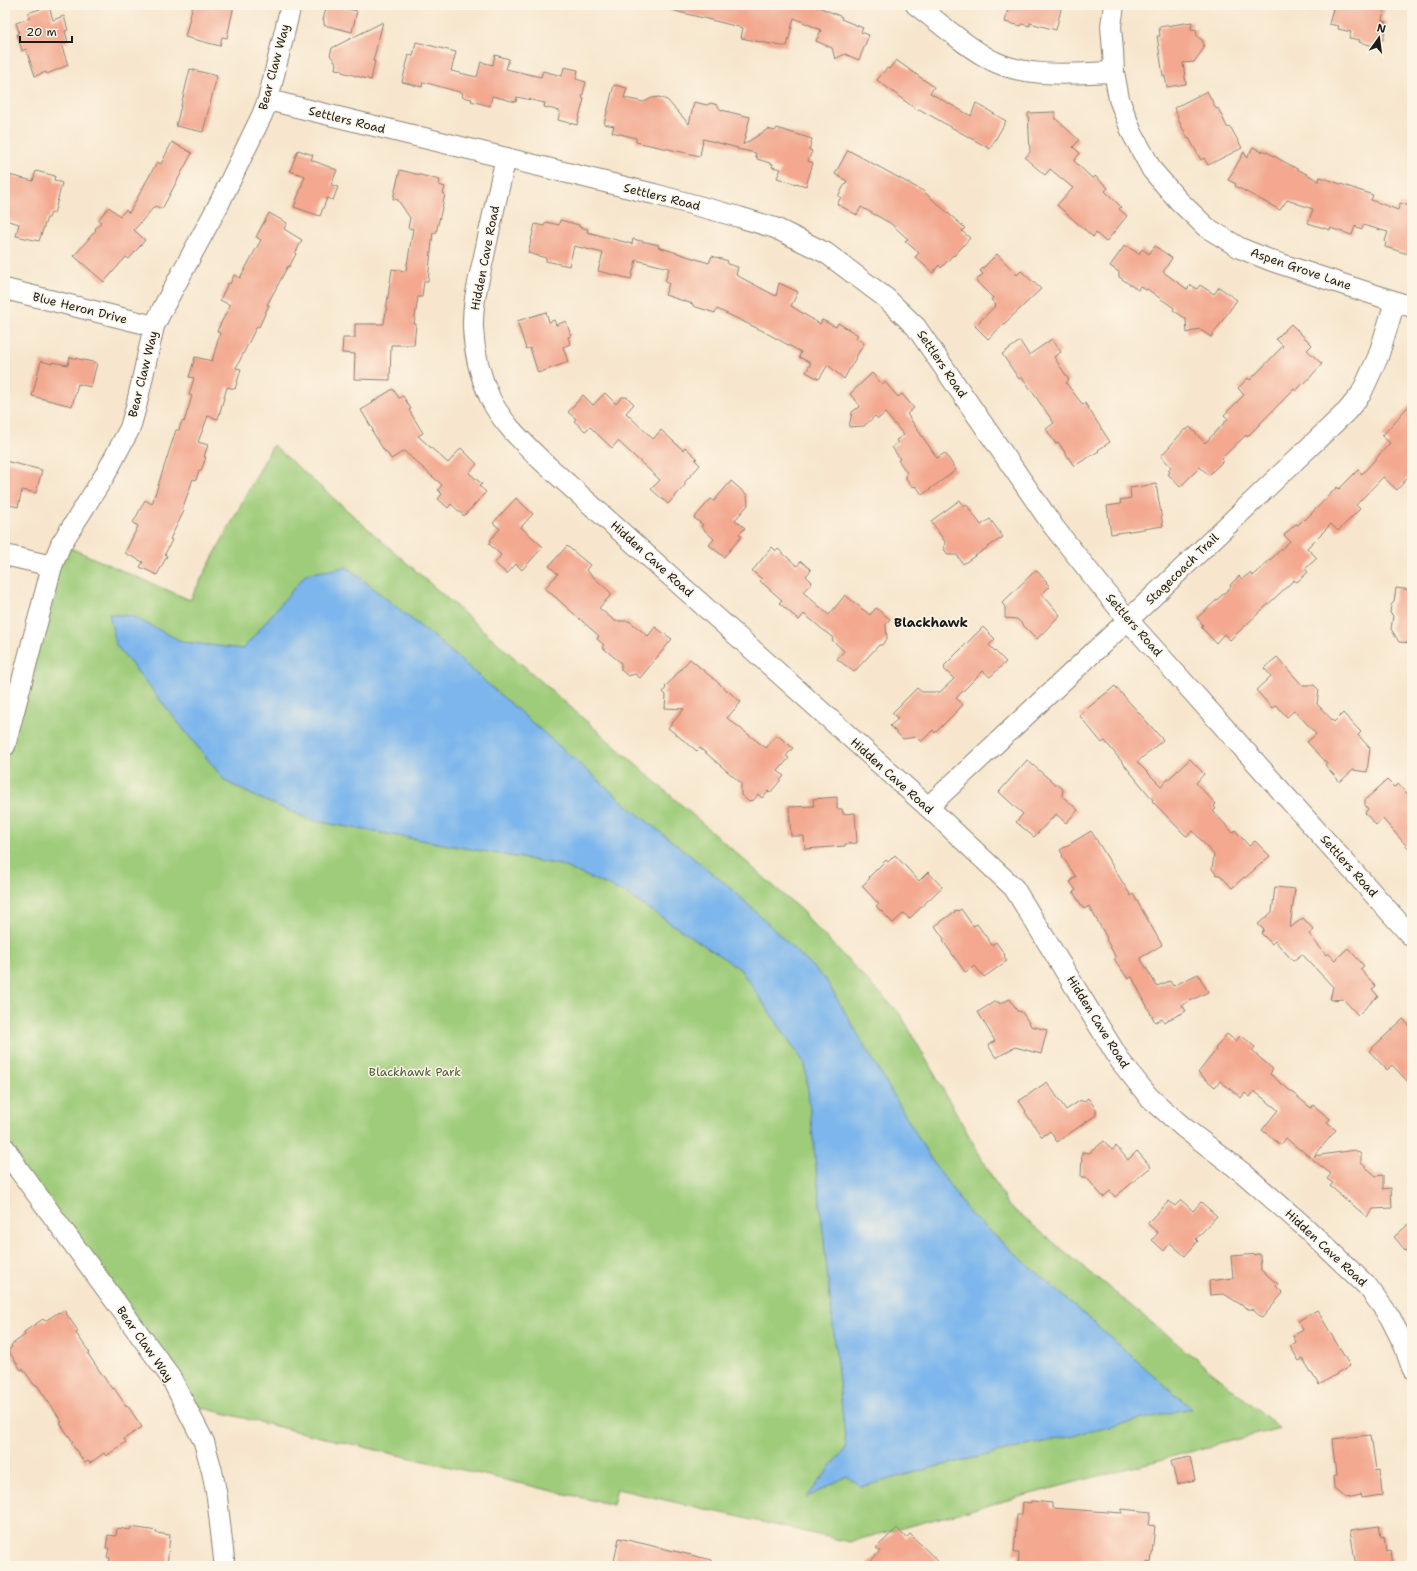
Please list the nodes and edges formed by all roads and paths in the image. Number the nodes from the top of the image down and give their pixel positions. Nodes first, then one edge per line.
1 (291, 5) edge
2 (916, 5) edge
3 (1114, 5) edge
4 (1114, 72) junction
5 (268, 100) junction
6 (506, 158) junction
7 (5, 289) edge
8 (1403, 304) edge
9 (154, 326) junction
10 (5, 555) edge
11 (52, 566) junction
12 (1128, 620) junction
13 (5, 746) edge
14 (928, 807) junction
15 (1412, 936) edge
16 (5, 1148) edge
17 (1412, 1368) edge
18 (224, 1566) edge

1 - 5 street, Bear Claw Way
2 - 4 street
3 - 4 street, Aspen Grove Lane
4 - 8 street, Aspen Grove Lane
5 - 6 street, Settlers Road
5 - 9 street, Bear Claw Way
6 - 12 street, Settlers Road
6 - 14 street, Hidden Cave Road
7 - 9 street, Blue Heron Drive
8 - 12 street, Stagecoach Trail
9 - 11 street, Bear Claw Way
10 - 11 street
11 - 13 street, Bear Claw Way
12 - 14 street, Stagecoach Trail
12 - 15 street, Settlers Road
14 - 17 street, Hidden Cave Road
16 - 18 street, Bear Claw Way

